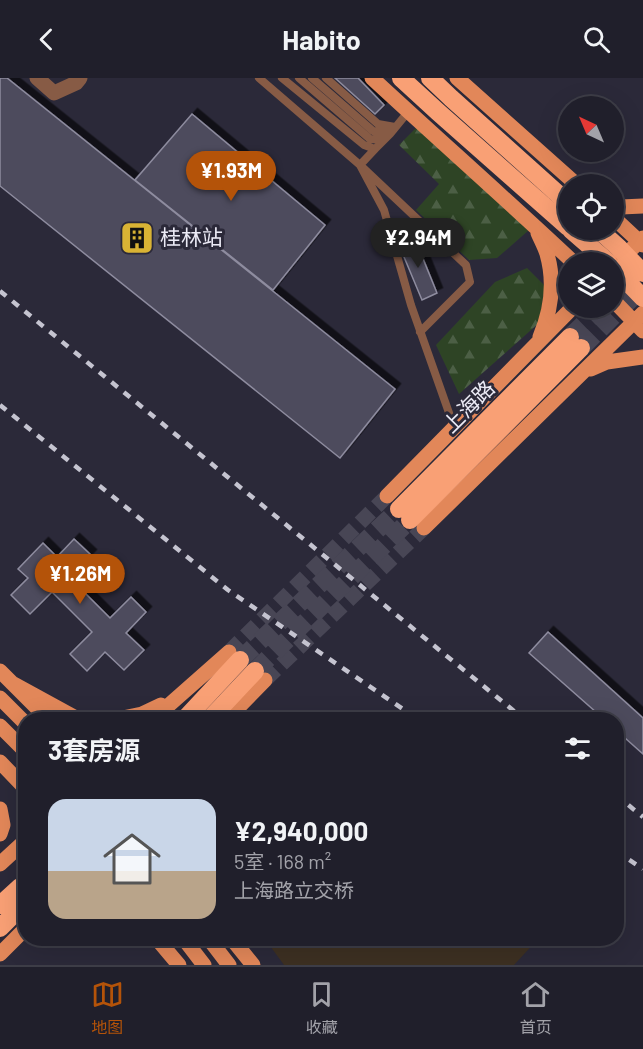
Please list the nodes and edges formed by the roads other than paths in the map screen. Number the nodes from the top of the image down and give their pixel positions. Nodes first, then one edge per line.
1 (37, 78) edge
2 (80, 78) edge
3 (259, 78) edge
4 (282, 78) edge
5 (299, 78) edge
6 (312, 78) edge
7 (326, 78) edge
8 (372, 78) edge
9 (401, 78) edge
10 (430, 78) edge
11 (457, 78) edge
12 (408, 112) junction
13 (389, 134) junction
14 (375, 149) junction
15 (360, 165) junction
16 (565, 174) edge
17 (558, 194) edge
18 (643, 206) edge
19 (624, 207) edge
20 (558, 217) edge
21 (624, 226) edge
22 (536, 227) junction
23 (583, 240) edge
24 (610, 240) edge
25 (642, 241) edge
26 (562, 252) edge
27 (597, 252) edge
28 (624, 258) edge
29 (643, 273) edge
30 (624, 278) edge
31 (643, 298) edge
32 (624, 309) edge
33 (562, 318) edge
34 (640, 322) edge
35 (420, 332) junction
36 (538, 342) junction
37 (576, 342) tunnel mouth
38 (643, 357) edge
39 (583, 373) junction
40 (454, 427) junction
41 (405, 513) junction
42 (247, 666) junction
43 (0, 671) edge
44 (12, 684) junction
45 (177, 697) junction
46 (0, 698) edge
47 (41, 712) edge
48 (65, 712) edge
49 (146, 712) edge
50 (161, 712) edge
51 (192, 712) edge
52 (215, 712) edge
53 (231, 712) edge
54 (18, 716) edge
55 (0, 726) edge
56 (18, 744) edge
57 (0, 762) edge
58 (18, 781) edge
59 (0, 809) edge
60 (0, 834) edge
61 (18, 847) edge
62 (0, 864) edge
63 (18, 896) edge
64 (18, 901) edge
65 (0, 905) edge
66 (0, 928) edge
67 (18, 936) edge
68 (18, 943) edge
69 (162, 946) edge
70 (189, 946) edge
71 (214, 946) edge
72 (238, 946) edge
73 (1, 953) edge
74 (179, 965) edge
75 (204, 965) edge
76 (229, 965) edge
77 (253, 965) edge

1 - 2 street
3 - 15 lane
4 - 14 lane
5 - 13 lane
6 - 13 lane
7 - 13 lane
8 - 12 main road
9 - 20 highway
10 - 17 highway
11 - 16 main road
12 - 13 lane
12 - 22 main road
13 - 14 lane
14 - 15 lane
15 - 35 lane
15 - 35 lane
18 - 19 main road
21 - 25 main road
22 - 26 main road
22 - 36 main road
23 - 27 highway
24 - 29 highway, bridge
25 - 28 main road
30 - 31 highway, bridge
32 - 34 main road
33 - 36 main road
34 - 39 main road
35 - 40 lane
36 - 40 main road
37 - 41 highway, 上海路
38 - 39 main road
39 - 41 main road
40 - 41 main road
42 - 45 main road
42 - 51 highway
42 - 52 highway
42 - 53 main road
43 - 44 main road
44 - 47 main road
44 - 48 main road
45 - 49 main road
45 - 50 main road
46 - 54 main road
55 - 56 main road
57 - 58 main road
59 - 60 main road
61 - 62 main road
63 - 65 highway
64 - 66 highway
67 - 73 main road
68 - 73 main road
69 - 74 main road
70 - 75 main road
71 - 76 main road
72 - 77 main road

